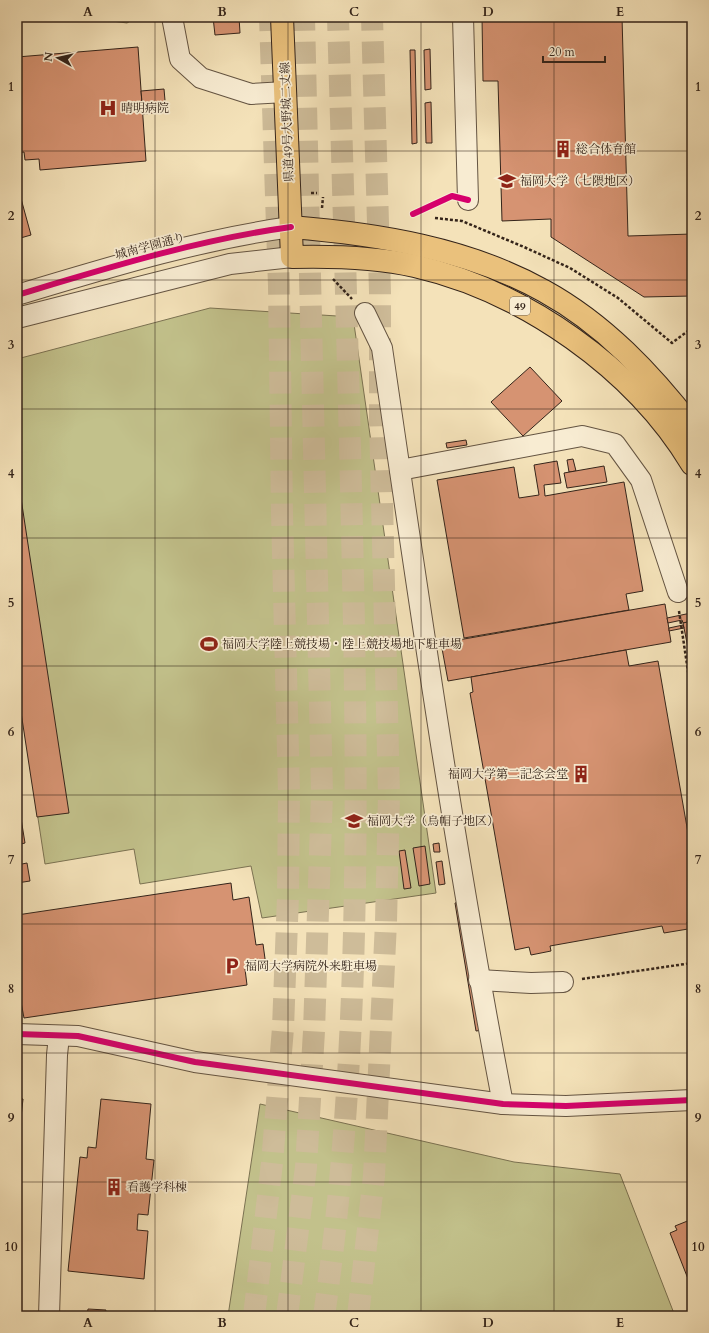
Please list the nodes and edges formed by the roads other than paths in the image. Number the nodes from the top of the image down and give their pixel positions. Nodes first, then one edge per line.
1 (172, 17) edge
2 (282, 17) edge
3 (463, 17) edge
4 (286, 92) junction
5 (468, 200) dead end
6 (291, 227) junction
7 (292, 257) junction
8 (17, 295) edge
9 (365, 313) road end
10 (17, 318) edge
11 (692, 427) edge
12 (692, 464) edge
13 (400, 470) junction
14 (678, 592) road end
15 (479, 980) junction
16 (563, 982) road end
17 (17, 1034) edge
18 (59, 1036) junction
19 (692, 1100) edge
20 (503, 1104) junction
21 (49, 1316) edge

1 - 4 street
2 - 4 main road, 県道49号大野城二丈線
3 - 5 street
4 - 6 main road, 県道49号大野城二丈線
6 - 7 main road, 県道49号大野城二丈線
6 - 8 street, 城南学園通り
6 - 11 main road, 49
7 - 10 street
7 - 12 main road, 49
9 - 13 street
13 - 14 street
13 - 15 street
15 - 16 street
15 - 20 street
17 - 18 street
18 - 20 street
18 - 21 street
19 - 20 street

